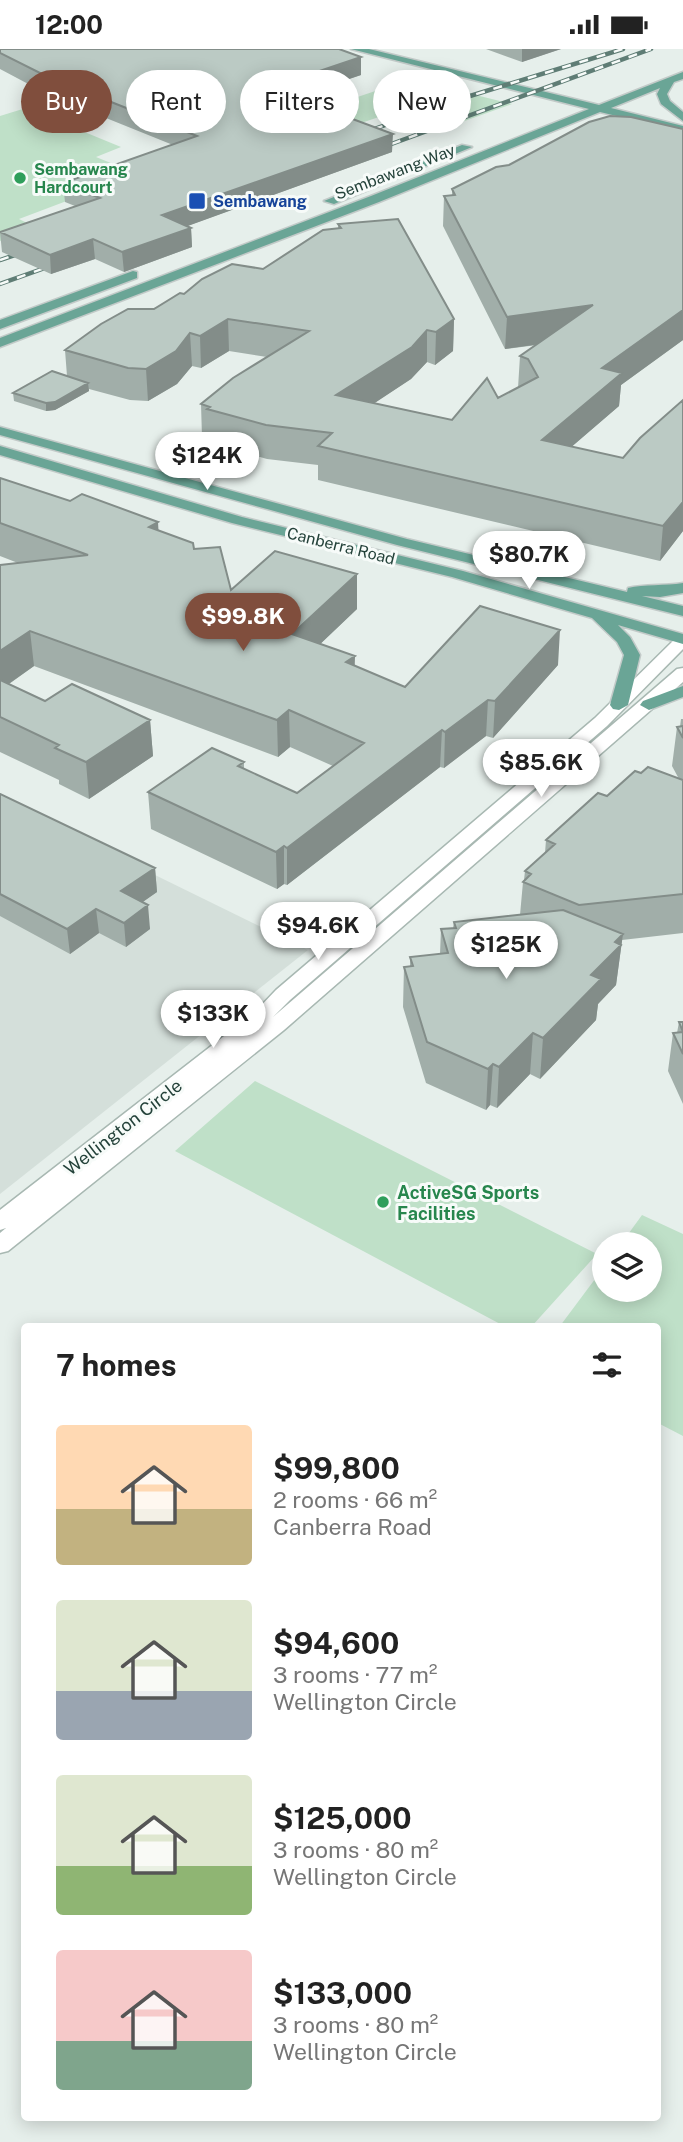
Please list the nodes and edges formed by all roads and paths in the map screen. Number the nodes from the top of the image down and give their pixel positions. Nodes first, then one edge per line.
1 (356, 49) edge
2 (389, 49) edge
3 (683, 75) edge
4 (671, 79) junction
5 (593, 95) junction
6 (613, 102) junction
7 (573, 103) junction
8 (559, 109) dead end
9 (598, 109) junction
10 (683, 119) edge
11 (670, 126) junction
12 (548, 128) junction
13 (683, 129) edge
14 (482, 141) dead end
15 (313, 208) dead end
16 (148, 269) dead end
17 (0, 325) edge
18 (2, 343) edge
19 (0, 431) edge
20 (0, 450) edge
21 (683, 588) edge
22 (604, 591) junction
23 (683, 611) edge
24 (595, 612) junction
25 (683, 639) edge
26 (683, 673) edge
27 (683, 691) edge
28 (619, 705) junction
29 (649, 705) junction
30 (0, 1222) edge
31 (0, 1245) edge

1 - 7 main road
2 - 5 main road
3 - 4 main road, Sembawang Way
4 - 6 main road, Sembawang Way
4 - 10 main road
5 - 6 main road
5 - 7 main road
6 - 9 main road, Sembawang Way
6 - 10 main road
7 - 8 main road
7 - 9 main road
9 - 11 main road
9 - 12 main road, Sembawang Way
11 - 12 main road
11 - 13 main road
12 - 18 main road, Sembawang Way
14 - 15 main road, Sembawang Way
16 - 17 main road
19 - 22 main road, Canberra Road
20 - 24 main road, Canberra Road
21 - 22 main road
22 - 23 main road, Canberra Road
24 - 25 main road, Canberra Road
24 - 28 main road
25 - 28 street, Wellington Circle
26 - 29 street, Wellington Circle
27 - 29 main road
28 - 30 street, Wellington Circle
29 - 31 street, Wellington Circle

